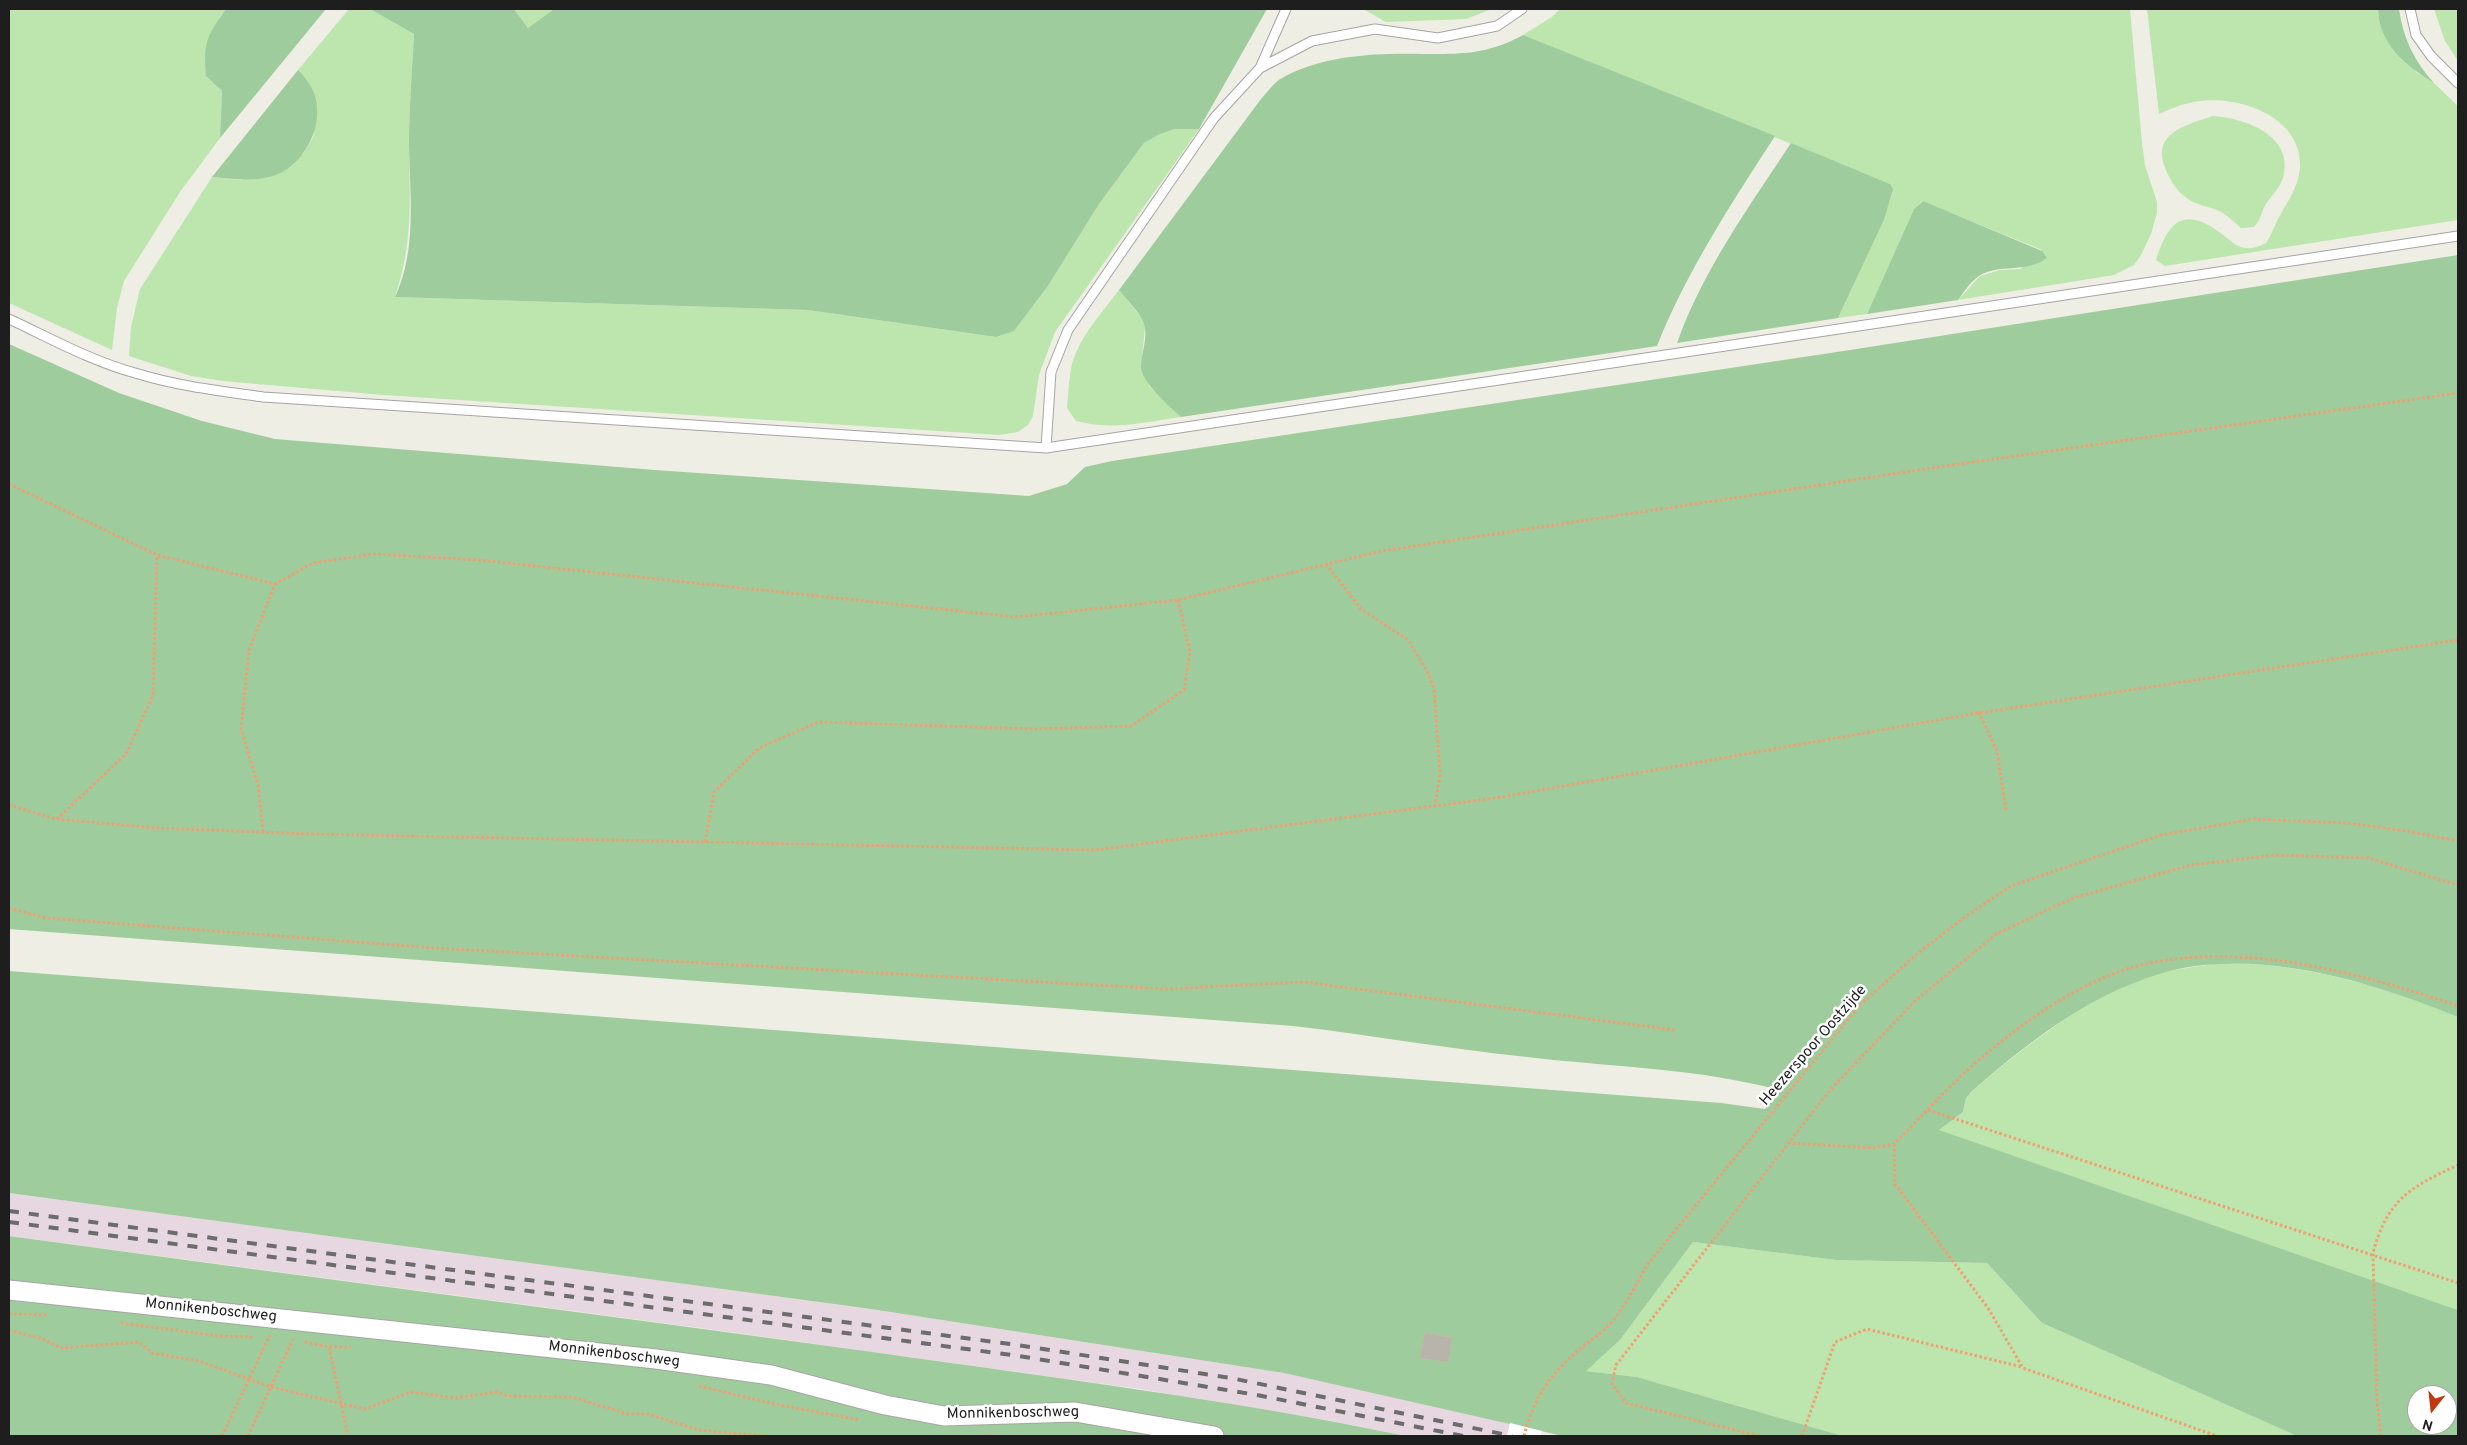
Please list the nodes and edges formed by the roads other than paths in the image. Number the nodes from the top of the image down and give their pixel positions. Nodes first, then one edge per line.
1 (1286, 9) edge
2 (1522, 9) edge
3 (2410, 9) edge
4 (1260, 68) junction
5 (2458, 83) edge
6 (2458, 236) edge
7 (9, 319) edge
8 (1046, 448) junction
9 (9, 1290) edge
10 (1214, 1436) edge

1 - 4 lane
2 - 4 lane
3 - 5 lane
4 - 8 lane
6 - 8 lane
7 - 8 lane
9 - 10 street, Monnikenboschweg

